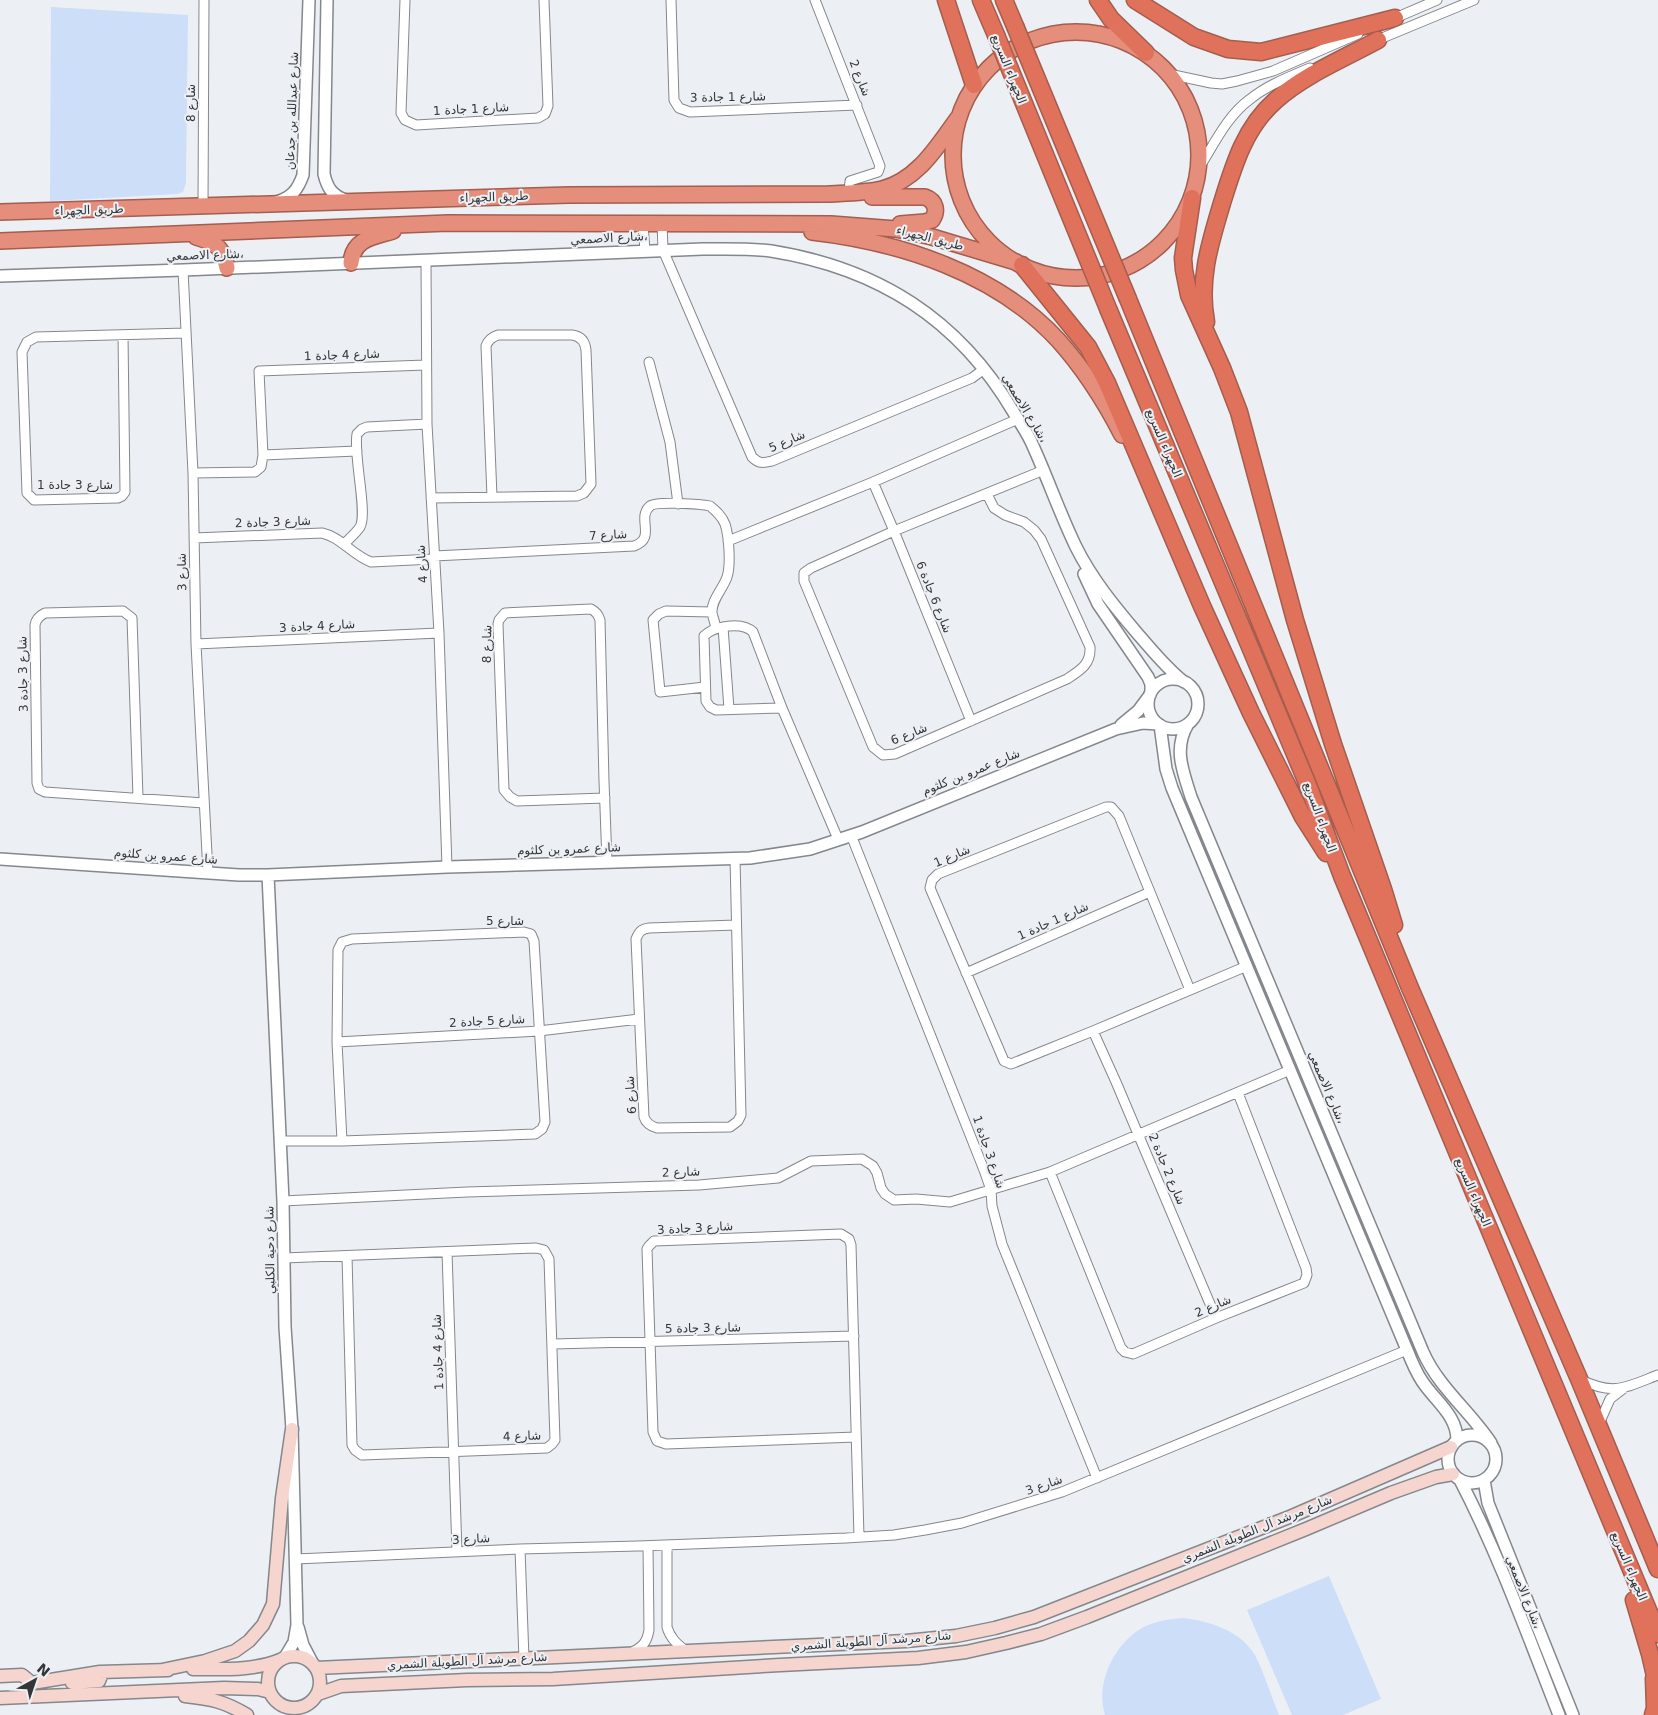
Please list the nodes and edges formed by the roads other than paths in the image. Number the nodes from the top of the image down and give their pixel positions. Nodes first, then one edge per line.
1 (204, 0) edge
2 (309, 0) edge
3 (327, 0) edge
4 (405, 0) edge
5 (410, 0) edge
6 (544, 0) edge
7 (671, 0) edge
8 (814, 0) edge
9 (946, 0) edge
10 (981, 0) edge
11 (1004, 0) edge
12 (1098, 0) edge
13 (1135, 0) edge
14 (1436, 0) edge
15 (1474, 0) edge
16 (1395, 18) junction
17 (1378, 40) junction
18 (1146, 53) junction
19 (1169, 74) junction
20 (974, 85) junction
21 (857, 105) junction
22 (958, 118) junction
23 (304, 157) junction
24 (323, 161) junction
25 (1199, 168) junction
26 (849, 193) junction
27 (828, 194) junction
28 (1192, 198) junction
29 (353, 201) junction
30 (269, 204) junction
31 (203, 206) junction
32 (0, 212) edge
33 (662, 223) junction
34 (413, 224) junction
35 (642, 224) junction
36 (738, 224) junction
37 (831, 224) junction
38 (185, 234) junction
39 (0, 241) edge
40 (663, 250) junction
41 (645, 251) junction
42 (426, 261) junction
43 (351, 263) junction
44 (1019, 264) junction
45 (227, 268) junction
46 (183, 270) junction
47 (0, 276) edge
48 (186, 333) junction
49 (123, 335) junction
50 (1213, 346) junction
51 (649, 362) dead end
52 (426, 365) junction
53 (984, 369) junction
54 (1018, 419) junction
55 (427, 424) junction
56 (357, 451) junction
57 (263, 455) junction
58 (1044, 470) junction
59 (193, 473) junction
60 (1146, 477) junction
61 (873, 482) junction
62 (986, 494) junction
63 (492, 497) junction
64 (431, 498) junction
65 (678, 504) junction
66 (894, 531) junction
67 (194, 538) junction
68 (728, 541) junction
69 (344, 544) junction
70 (1076, 546) junction
71 (434, 558) junction
72 (712, 612) junction
73 (719, 627) junction
74 (439, 633) junction
75 (196, 644) junction
76 (1184, 682) junction
77 (705, 687) junction
78 (1151, 693) junction
79 (782, 708) junction
80 (729, 709) junction
81 (971, 722) junction
82 (1188, 724) junction
83 (1159, 725) junction
84 (1116, 729) junction
85 (138, 798) junction
86 (605, 798) junction
87 (204, 803) junction
88 (850, 836) junction
89 (838, 840) junction
90 (735, 858) junction
91 (0, 859) edge
92 (607, 862) junction
93 (446, 866) junction
94 (208, 873) junction
95 (268, 875) junction
96 (1342, 876) junction
97 (1150, 892) junction
98 (736, 925) junction
99 (1247, 966) junction
100 (966, 973) junction
101 (1410, 988) junction
102 (1190, 990) junction
103 (638, 1019) junction
104 (539, 1031) junction
105 (1093, 1031) junction
106 (337, 1042) junction
107 (1290, 1070) junction
108 (1238, 1093) junction
109 (1138, 1135) junction
110 (280, 1141) junction
111 (342, 1141) junction
112 (1050, 1172) junction
113 (991, 1190) junction
114 (283, 1201) junction
115 (447, 1252) junction
116 (347, 1256) junction
117 (284, 1258) junction
118 (1216, 1318) junction
119 (854, 1336) junction
120 (650, 1342) junction
121 (553, 1344) junction
122 (1406, 1350) junction
123 (1658, 1375) edge
124 (1579, 1379) junction
125 (1626, 1387) junction
126 (1598, 1426) junction
127 (292, 1430) junction
128 (856, 1438) junction
129 (1454, 1443) junction
130 (1491, 1443) junction
131 (454, 1451) junction
132 (1384, 1475) junction
133 (1457, 1477) junction
134 (1097, 1478) junction
135 (1484, 1480) junction
136 (1391, 1493) junction
137 (1616, 1534) junction
138 (859, 1537) junction
139 (1232, 1540) junction
140 (667, 1545) junction
141 (648, 1546) junction
142 (520, 1549) junction
143 (457, 1552) junction
144 (296, 1559) junction
145 (1184, 1559) junction
146 (1213, 1567) junction
147 (1658, 1569) edge
148 (1163, 1586) junction
149 (297, 1625) junction
150 (1658, 1634) edge
151 (825, 1645) junction
152 (686, 1651) junction
153 (631, 1653) junction
154 (283, 1659) junction
155 (524, 1659) junction
156 (780, 1665) junction
157 (315, 1666) junction
158 (162, 1670) junction
159 (100, 1672) junction
160 (0, 1676) edge
161 (456, 1681) junction
162 (1656, 1684) edge
163 (145, 1692) junction
164 (318, 1694) junction
165 (273, 1696) junction
166 (28, 1697) junction
167 (0, 1698) edge
168 (306, 1710) edge
169 (247, 1715) edge
170 (279, 1715) edge
171 (1559, 1715) edge
172 (1573, 1715) edge
173 (1652, 1715) edge

1 - 31 street, شارع 8
2 - 23 street, شارع عبدالله بن جدعان
3 - 24 street
4 - 5 street
4 - 6 street, شارع 1 جادة 1
7 - 21 street, شارع 1 جادة 3
8 - 21 street, شارع 2
9 - 20 highway
10 - 96 highway, الجهراء السريع, bridge
11 - 101 highway, الجهراء السريع, bridge
12 - 18 highway
13 - 16 highway
14 - 16 street
15 - 17 street
16 - 19 street
17 - 25 street
17 - 50 highway
18 - 19 highway
18 - 20 highway
19 - 25 highway
20 - 22 highway
21 - 26 street, شارع 2
22 - 26 highway, طريق الجهراء
22 - 44 highway
23 - 24 street
23 - 30 street, شارع عبدالله بن جدعان
24 - 29 street
25 - 28 highway
26 - 27 highway, طريق الجهراء
27 - 29 highway, طريق الجهراء
27 - 37 highway
28 - 44 highway
28 - 50 highway
29 - 30 highway, طريق الجهراء
30 - 31 highway, طريق الجهراء
31 - 32 highway, طريق الجهراء
33 - 35 highway, طريق الجهراء
33 - 36 highway, طريق الجهراء
33 - 40 street
34 - 35 highway, طريق الجهراء
34 - 38 highway, طريق الجهراء
34 - 43 highway
35 - 41 street
36 - 37 highway, طريق الجهراء
36 - 60 highway
37 - 44 highway, طريق الجهراء
38 - 39 highway, طريق الجهراء
38 - 45 highway
40 - 41 street, شارع الاصمعي،
40 - 53 street, شارع الاصمعي،
40 - 53 street, شارع 5
41 - 42 street, شارع الاصمعي،
42 - 43 street, شارع الاصمعي،
42 - 52 street, شارع 4
43 - 45 street, شارع الاصمعي،
44 - 60 highway
45 - 46 street, شارع الاصمعي،
46 - 47 street, شارع الاصمعي،
46 - 48 street, شارع 3
48 - 49 street, شارع 3 جادة 1
48 - 59 street, شارع 3
49 - 49 street, شارع 3 جادة 1
50 - 101 highway
51 - 65 street
52 - 55 street, شارع 4
52 - 57 street, شارع 4 جادة 1
53 - 54 street, شارع الاصمعي،
54 - 58 street, شارع الاصمعي،
54 - 61 street
55 - 56 street
55 - 64 street, شارع 4
56 - 57 street
56 - 69 street
57 - 59 street
58 - 62 street, شارع 6
58 - 70 street, شارع الاصمعي،
59 - 67 street, شارع 3
60 - 96 highway
61 - 66 street, شارع 6 جادة 6
61 - 68 street
62 - 66 street, شارع 6
62 - 81 street, شارع 6
63 - 63 street
63 - 64 street
64 - 71 street, شارع 4
65 - 68 street, شارع 7
65 - 71 street, شارع 7
66 - 81 street, شارع 6 جادة 6
66 - 81 street, شارع 6
67 - 69 street, شارع 3 جادة 2
67 - 75 street, شارع 3
68 - 72 street, شارع 7
69 - 71 street, شارع 3 جادة 2
70 - 76 street, شارع الاصمعي،
70 - 78 street, شارع الاصمعي،
71 - 74 street, شارع 4
72 - 73 street
72 - 77 street
73 - 77 street
73 - 79 street
73 - 80 street
74 - 75 street, شارع 4 جادة 3
74 - 93 street, شارع 4
75 - 87 street, شارع 3
76 - 78 street
76 - 82 street
77 - 80 street
78 - 83 street
78 - 84 street, شارع عمرو بن كلثوم
79 - 80 street
79 - 89 street
82 - 83 street
82 - 130 street, شارع الاصمعي،
83 - 84 street, شارع عمرو بن كلثوم
83 - 99 street
84 - 88 street, شارع عمرو بن كلثوم
85 - 85 street, شارع 3 جادة 3
85 - 87 street, شارع 3 جادة 3
86 - 86 street, شارع 8
86 - 92 street, شارع 8
87 - 94 street, شارع 3
88 - 89 street, شارع عمرو بن كلثوم
88 - 113 street, شارع 3 جادة 1
89 - 90 street, شارع عمرو بن كلثوم
90 - 92 street, شارع عمرو بن كلثوم
90 - 98 street, شارع 6
91 - 94 street, شارع عمرو بن كلثوم
92 - 93 street, شارع عمرو بن كلثوم
93 - 95 street, شارع عمرو بن كلثوم
94 - 95 street, شارع عمرو بن كلثوم
95 - 110 street, شارع دحية الكلبي
96 - 137 highway, الجهراء السريع
97 - 100 street, شارع 1 جادة 1
97 - 100 street, شارع 1
97 - 102 street, شارع 1
98 - 103 street, شارع 6
98 - 103 street, شارع 6
99 - 102 street, شارع 1
99 - 107 street
100 - 105 street, شارع 1
101 - 124 highway, الجهراء السريع
102 - 105 street, شارع 1
103 - 104 street, شارع 5 جادة 2
104 - 106 street, شارع 5 جادة 2
104 - 106 street, شارع 5
104 - 111 street, شارع 5
105 - 109 street, شارع 2 جادة 2
106 - 111 street, شارع 5
107 - 108 street, شارع 2
107 - 122 street
108 - 109 street, شارع 2
108 - 118 street, شارع 2
109 - 112 street, شارع 2
109 - 118 street, شارع 2 جادة 2
110 - 111 street, شارع 5
110 - 114 street, شارع دحية الكلبي
112 - 113 street, شارع 2
112 - 118 street, شارع 2
113 - 114 street, شارع 2
113 - 134 street, شارع 3 جادة 1
114 - 117 street, شارع دحية الكلبي
115 - 116 street, شارع 4
115 - 121 street, شارع 4
115 - 131 street, شارع 4 جادة 1
116 - 117 street, شارع 4
116 - 131 street, شارع 4
117 - 127 street, شارع دحية الكلبي
119 - 120 street, شارع 3 جادة 5
119 - 120 street, شارع 3 جادة 3
119 - 128 street, شارع 3 جادة 3
120 - 121 street, شارع 3 جادة 5
120 - 128 street, شارع 3 جادة 3
121 - 131 street, شارع 4
122 - 129 street
122 - 134 street, شارع 3
123 - 125 street
124 - 125 street
124 - 126 highway, الجهراء السريع
125 - 126 street
126 - 147 highway, الجهراء السريع
127 - 144 street, شارع دحية الكلبي
127 - 158 main road
128 - 138 street, شارع 3 جادة 3
129 - 130 street
129 - 132 main road, شارع مرشد آل الطويلة الشمري
129 - 133 street
130 - 135 street
131 - 143 street, شارع 4 جادة 1
132 - 136 main road
132 - 139 main road, شارع مرشد آل الطويلة الشمري
133 - 135 street
133 - 136 main road, شارع مرشد آل الطويلة الشمري
133 - 171 street, شارع الاصمعي،
134 - 138 street, شارع 3
135 - 172 street, شارع الاصمعي،
136 - 146 main road, شارع مرشد آل الطويلة الشمري
137 - 150 highway, الجهراء السريع
137 - 162 highway
138 - 140 street, شارع 3
139 - 145 main road, شارع مرشد آل الطويلة الشمري
139 - 146 main road
140 - 141 street, شارع 3
140 - 152 street
141 - 142 street, شارع 3
141 - 153 street
142 - 143 street, شارع 3
142 - 155 street
143 - 144 street, شارع 3
144 - 149 street, شارع دحية الكلبي
145 - 148 main road
145 - 151 main road, شارع مرشد آل الطويلة الشمري
146 - 148 main road, شارع مرشد آل الطويلة الشمري
148 - 156 main road, شارع مرشد آل الطويلة الشمري
149 - 154 street, شارع دحية الكلبي
149 - 157 street, شارع دحية الكلبي
151 - 152 main road, شارع مرشد آل الطويلة الشمري
151 - 156 main road
152 - 153 main road, شارع مرشد آل الطويلة الشمري
153 - 155 main road, شارع مرشد آل الطويلة الشمري
154 - 157 main road
154 - 158 main road
154 - 165 main road
155 - 157 main road, شارع مرشد آل الطويلة الشمري
155 - 161 main road
156 - 161 main road, شارع مرشد آل الطويلة الشمري
157 - 164 main road
158 - 159 main road
159 - 160 main road
159 - 166 main road
161 - 164 main road, شارع مرشد آل الطويلة الشمري
162 - 173 highway
163 - 165 main road
163 - 166 main road
163 - 169 main road
164 - 168 main road
165 - 168 main road
165 - 170 main road
166 - 167 main road

